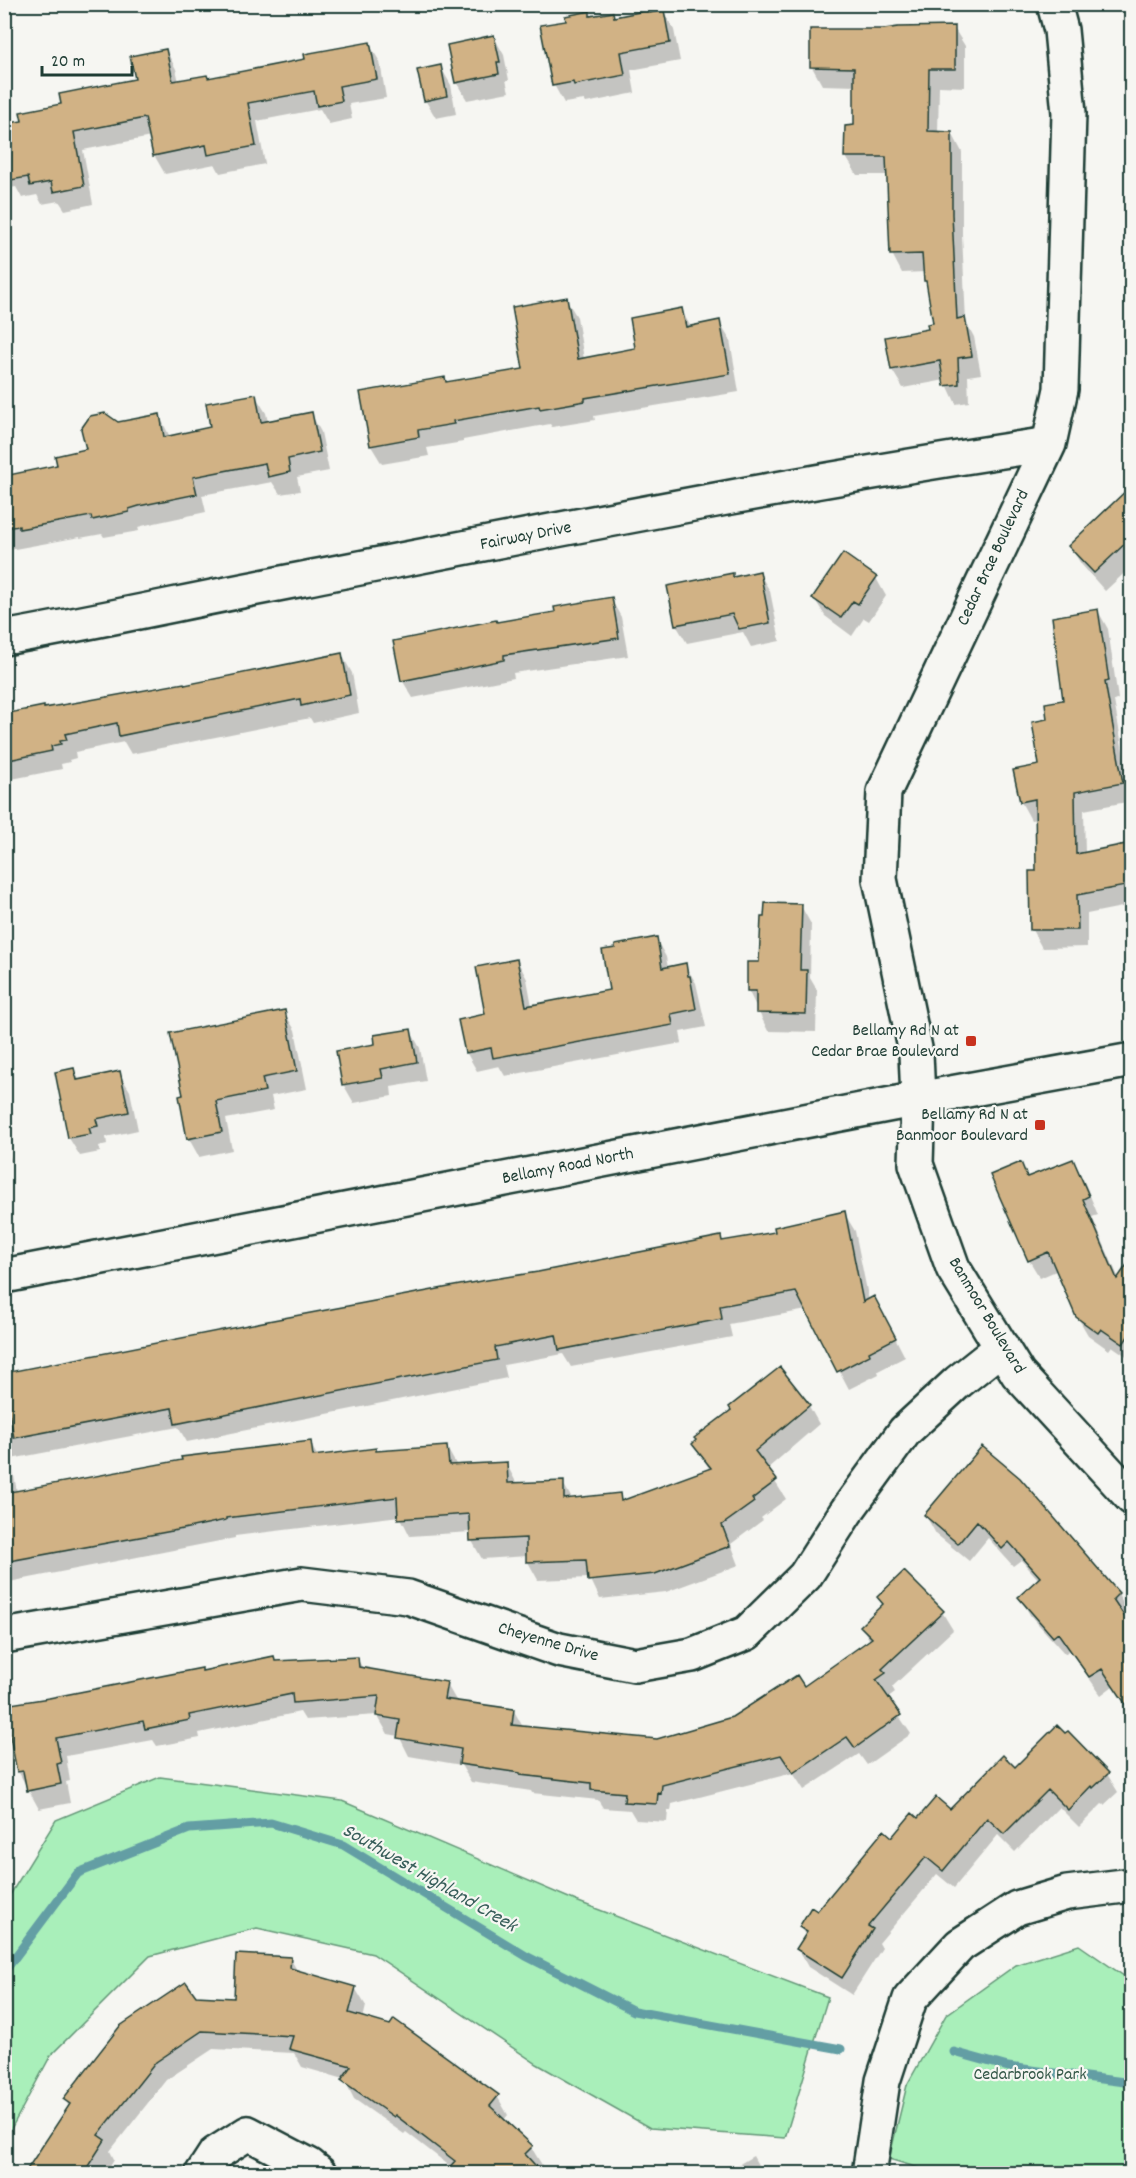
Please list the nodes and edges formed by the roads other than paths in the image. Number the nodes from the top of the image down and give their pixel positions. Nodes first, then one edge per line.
1 (1054, 4) edge
2 (1049, 444) junction
3 (4, 638) edge
4 (1131, 1060) edge
5 (918, 1099) junction
6 (4, 1276) edge
7 (1002, 1347) junction
8 (1131, 1498) edge
9 (4, 1636) edge
10 (1131, 1885) edge
11 (202, 2174) edge
12 (320, 2174) edge
13 (869, 2174) edge

1 - 2 street, Cedar Brae Boulevard
2 - 3 street, Fairway Drive
2 - 5 street, Cedar Brae Boulevard
4 - 5 street, Bellamy Road North
5 - 6 street, Bellamy Road North
5 - 7 street, Banmoor Boulevard
7 - 8 street, Banmoor Boulevard
7 - 9 street, Cheyenne Drive
10 - 13 street
11 - 12 street

